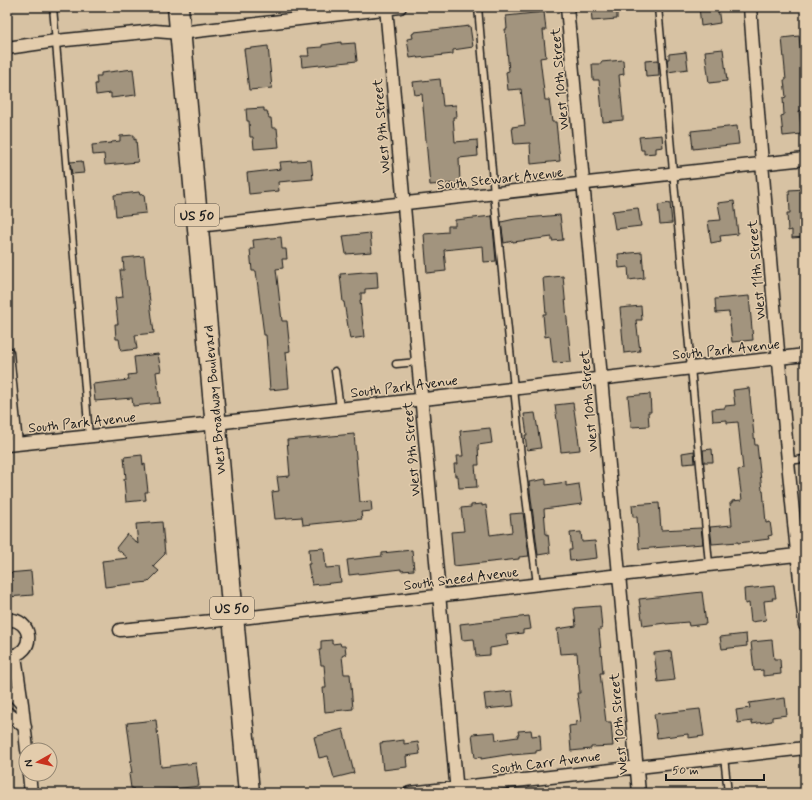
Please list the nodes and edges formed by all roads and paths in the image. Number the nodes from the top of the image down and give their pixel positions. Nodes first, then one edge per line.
1 (53, 7) edge
2 (178, 7) edge
3 (400, 7) edge
4 (478, 7) edge
5 (567, 7) edge
6 (658, 7) edge
7 (750, 7) edge
8 (386, 8) edge
9 (180, 33) junction
10 (56, 41) junction
11 (7, 48) edge
12 (805, 159) edge
13 (762, 164) junction
14 (673, 174) junction
15 (583, 184) junction
16 (494, 194) junction
17 (403, 203) junction
18 (198, 226) junction
19 (7, 353) edge
20 (805, 355) edge
21 (779, 358) junction
22 (418, 362) junction
23 (396, 364) dead end
24 (691, 368) junction
25 (335, 371) dead end
26 (601, 378) junction
27 (514, 388) junction
28 (421, 399) junction
29 (340, 408) junction
30 (216, 422) junction
31 (89, 436) junction
32 (12, 445) edge
33 (805, 459) edge
34 (788, 461) junction
35 (801, 554) edge
36 (709, 564) junction
37 (619, 575) junction
38 (537, 584) junction
39 (439, 595) junction
40 (234, 619) junction
41 (7, 620) edge
42 (805, 625) edge
43 (120, 630) dead end
44 (11, 656) edge
45 (7, 692) edge
46 (22, 704) junction
47 (7, 713) edge
48 (25, 727) junction
49 (26, 742) edge
50 (805, 748) edge
51 (724, 757) junction
52 (637, 767) junction
53 (30, 782) edge
54 (456, 790) edge
55 (31, 793) edge
56 (249, 793) edge
57 (410, 793) edge
58 (639, 793) edge
59 (728, 793) edge

1 - 10 lane
2 - 9 highway, West Broadway Boulevard / US 50
3 - 8 street
4 - 16 lane
5 - 15 street, West 10th Street
6 - 14 lane
7 - 13 street, West 11th Street
8 - 9 street
8 - 17 street, West 9th Street
9 - 10 street
9 - 18 highway, West Broadway Boulevard / US 50
10 - 11 street
10 - 31 lane
12 - 13 street, South Stewart Avenue
13 - 14 street, South Stewart Avenue
13 - 21 street, West 11th Street
14 - 15 street, South Stewart Avenue
14 - 24 lane
15 - 16 street, South Stewart Avenue
15 - 26 street, West 10th Street
16 - 17 street, South Stewart Avenue
16 - 27 lane
17 - 18 street, South Stewart Avenue
17 - 22 street, West 9th Street
18 - 30 highway, West Broadway Boulevard / US 50
19 - 32 street
20 - 21 street, South Park Avenue
21 - 24 street, South Park Avenue
21 - 34 street, West 11th Street
22 - 23 lane
22 - 28 street, West 9th Street
24 - 26 street, South Park Avenue
24 - 36 lane
25 - 29 lane
26 - 27 street, South Park Avenue
26 - 37 street, West 10th Street
27 - 28 street, South Park Avenue
27 - 38 lane
28 - 29 street, South Park Avenue
28 - 39 street, West 9th Street
29 - 30 street, South Park Avenue
30 - 31 street, South Park Avenue
30 - 40 highway, West Broadway Boulevard / US 50
31 - 32 street, South Park Avenue
33 - 34 lane
34 - 35 street, West 11th Street
35 - 36 street, South Sneed Avenue
35 - 42 street, West 11th Street
36 - 37 street, South Sneed Avenue
37 - 38 street, South Sneed Avenue
37 - 52 street, West 10th Street
38 - 39 street, South Sneed Avenue
39 - 40 street, South Sneed Avenue
39 - 54 street, West 9th Street
40 - 43 street, South Sneed Avenue
40 - 56 highway, West Broadway Boulevard / US 50
41 - 44 street
44 - 46 street
45 - 46 street
46 - 48 street
47 - 48 street
48 - 49 street
50 - 51 street, South Carr Avenue
51 - 52 street, South Carr Avenue
51 - 59 lane
52 - 54 street, South Carr Avenue
52 - 58 street, West 10th Street
53 - 55 street
54 - 57 street, South Carr Avenue

